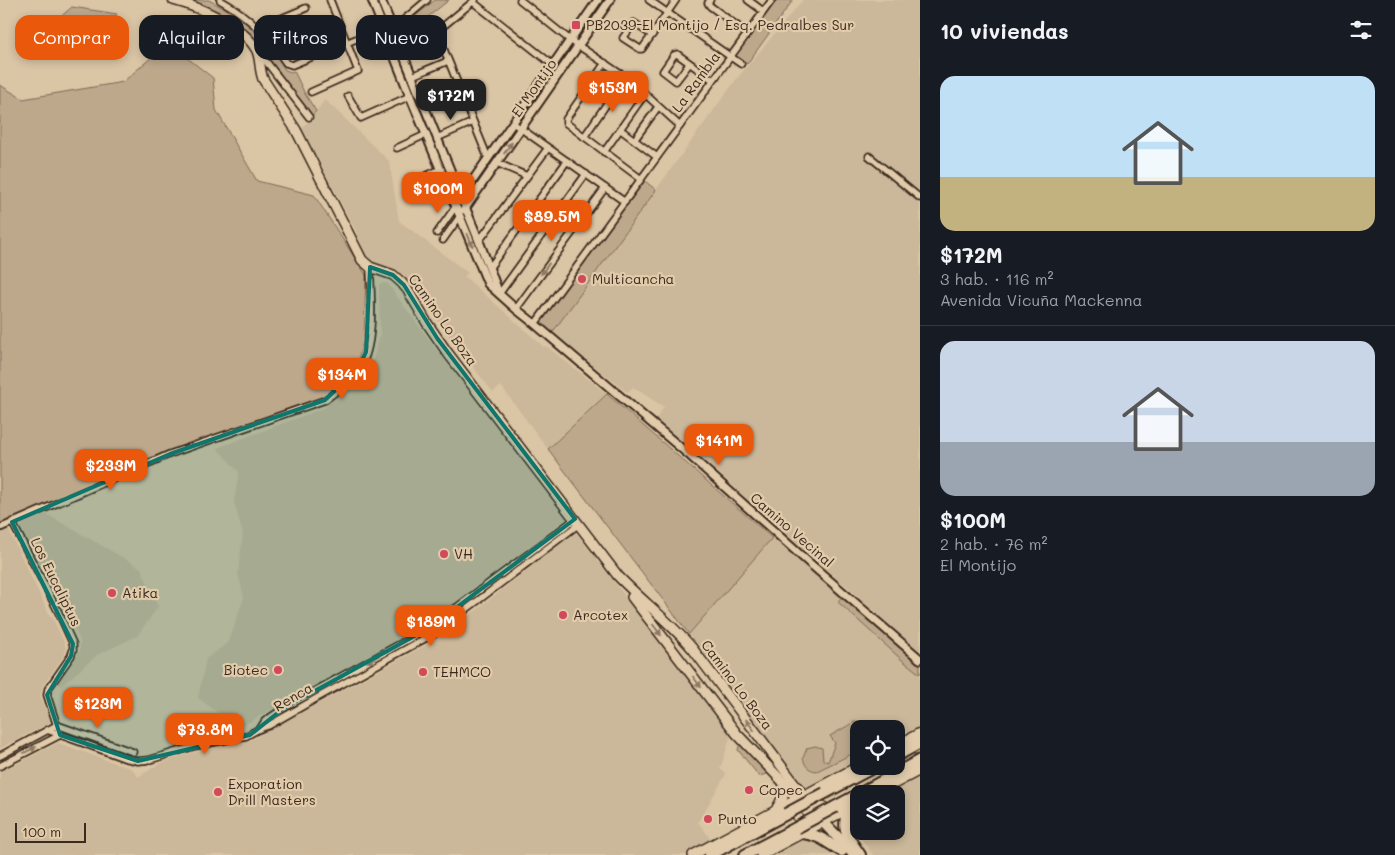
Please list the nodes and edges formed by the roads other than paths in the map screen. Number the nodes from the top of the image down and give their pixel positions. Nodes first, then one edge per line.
1 (173, 0) edge
2 (220, 0) edge
3 (330, 0) edge
4 (372, 0) edge
5 (381, 0) edge
6 (427, 0) edge
7 (520, 0) edge
8 (598, 0) edge
9 (609, 0) edge
10 (649, 0) edge
11 (676, 0) edge
12 (748, 0) edge
13 (771, 0) edge
14 (474, 1) edge
15 (709, 2) edge
16 (420, 3) edge
17 (306, 8) dead end
18 (763, 11) junction
19 (668, 12) junction
20 (290, 15) edge
21 (378, 15) edge
22 (387, 15) edge
23 (408, 15) edge
24 (254, 25) edge
25 (747, 33) junction
26 (652, 35) junction
27 (356, 39) edge
28 (570, 40) junction
29 (347, 43) junction
30 (579, 45) junction
31 (254, 47) edge
32 (730, 57) junction
33 (258, 60) edge
34 (266, 60) edge
35 (284, 60) edge
36 (304, 60) edge
37 (396, 60) edge
38 (405, 60) edge
39 (448, 61) junction
40 (604, 62) junction
41 (689, 64) junction
42 (741, 64) dead end
43 (553, 65) junction
44 (412, 76) junction
45 (625, 77) junction
46 (713, 80) junction
47 (460, 91) junction
48 (311, 92) dead end
49 (418, 93) junction
50 (645, 94) junction
51 (348, 96) dead end
52 (410, 96) junction
53 (424, 107) junction
54 (658, 107) junction
55 (309, 117) dead end
56 (473, 122) junction
57 (513, 123) junction
58 (680, 126) junction
59 (521, 129) junction
60 (621, 130) junction
61 (427, 134) junction
62 (584, 137) junction
63 (437, 138) junction
64 (635, 139) junction
65 (397, 148) dead end
66 (548, 148) junction
67 (604, 152) junction
68 (869, 156) dead end
69 (658, 157) junction
70 (488, 158) junction
71 (567, 161) junction
72 (497, 163) junction
73 (441, 169) junction
74 (586, 174) junction
75 (527, 176) junction
76 (641, 179) junction
77 (410, 182) dead end
78 (605, 188) junction
79 (462, 197) junction
80 (920, 198) edge
81 (625, 202) junction
82 (456, 206) junction
83 (466, 208) junction
84 (460, 216) junction
85 (437, 234) dead end
86 (443, 240) dead end
87 (480, 241) junction
88 (370, 267) junction
89 (490, 268) junction
90 (499, 294) junction
91 (516, 310) junction
92 (535, 324) junction
93 (577, 521) junction
94 (12, 522) junction
95 (0, 528) edge
96 (535, 548) junction
97 (540, 554) junction
98 (618, 576) junction
99 (467, 600) junction
100 (472, 606) junction
101 (920, 659) edge
102 (725, 691) junction
103 (711, 700) junction
104 (285, 712) junction
105 (57, 725) junction
106 (47, 730) junction
107 (920, 733) edge
108 (60, 735) junction
109 (905, 741) edge
110 (920, 743) edge
111 (905, 751) edge
112 (133, 752) dead end
113 (3, 755) edge
114 (10, 760) junction
115 (920, 760) edge
116 (0, 766) edge
117 (920, 770) edge
118 (850, 772) edge
119 (856, 775) edge
120 (784, 783) junction
121 (875, 785) edge
122 (892, 785) edge
123 (820, 791) junction
124 (801, 797) junction
125 (850, 800) edge
126 (849, 808) joint
127 (782, 810) junction
128 (834, 812) junction
129 (820, 823) junction
130 (799, 831) junction
131 (844, 853) edge
132 (693, 855) edge
133 (710, 855) edge
134 (745, 855) edge
135 (761, 855) edge
136 (854, 855) edge
137 (860, 855) edge

1 - 31 main road
2 - 24 street
3 - 29 street
4 - 21 street
5 - 22 street
6 - 16 street
7 - 28 street
8 - 28 street, El Montijo
9 - 30 street, El Montijo
10 - 19 street
11 - 19 street
12 - 18 street
13 - 18 street, La Rambla
14 - 39 street
14 - 43 street
15 - 25 street
16 - 23 street
17 - 20 street
18 - 25 street, La Rambla
19 - 26 street
19 - 32 street
25 - 32 street, La Rambla
26 - 26 street
27 - 29 street
28 - 30 street
28 - 43 street, El Montijo
29 - 48 street
30 - 40 street
30 - 59 street, El Montijo
32 - 42 street
32 - 46 street, La Rambla
33 - 88 main road
34 - 55 street
35 - 36 street
37 - 52 street
38 - 44 street
39 - 44 street
39 - 47 street
40 - 45 street
40 - 62 street
41 - 41 street
41 - 46 street
43 - 57 street, El Montijo
44 - 49 street
45 - 50 street
45 - 62 street
46 - 58 street, La Rambla
47 - 53 street
47 - 56 street
49 - 52 street
49 - 53 street
50 - 54 street
50 - 60 street
51 - 52 street
52 - 61 street
53 - 63 street
54 - 58 street
54 - 64 street
56 - 63 street
56 - 70 street
57 - 59 street
57 - 70 street, El Montijo
58 - 69 street, La Rambla
59 - 66 street
72 -> 59 street, El Montijo
60 - 64 street
60 - 67 street
61 - 65 street
61 - 73 street
62 - 67 street
63 - 79 street
64 - 69 street
66 - 71 street
66 - 75 street
67 - 76 street
68 - 80 street
69 - 76 street, La Rambla
70 - 79 street, El Montijo
71 - 74 street
71 - 89 street
72 - 75 street
72 - 83 street, El Montijo
73 - 77 street
73 - 82 street
74 - 78 street
74 - 90 street
75 - 87 street
76 - 81 street, La Rambla
78 - 81 street
78 -> 91 street
79 - 82 street, El Montijo
79 - 83 street
81 - 92 street, La Rambla
82 - 84 street
82 - 85 street, El Montijo
83 - 84 street, El Montijo
83 - 87 street
84 - 86 street, El Montijo
84 -> 90 street, Camino Vecinal
87 - 89 street
88 - 93 main road, Camino Lo Boza
88 - 94 street
89 - 90 street
90 - 91 street, Camino Vecinal
91 - 92 street, Camino Vecinal
92 - 101 street, Camino Vecinal
93 - 96 street, Renca
93 - 97 street, Renca
93 - 98 main road, Camino Lo Boza
94 - 95 street
94 - 105 street, Los Eucaliptus
96 - 97 street
96 -> 99 street, Renca
97 - 100 street, Renca
98 - 102 main road, Camino Lo Boza
98 -> 103 main road, Camino Lo Boza
99 - 100 street
99 -> 104 street, Renca
100 - 104 street, Renca
102 - 103 main road
124 -> 102 main road, Camino Lo Boza
103 - 120 main road, Camino Lo Boza
104 - 108 street, Renca
105 - 106 street
105 - 108 street, Los Eucaliptus
105 - 112 street
106 - 108 street
106 - 113 street
107 - 109 main road
114 -> 108 street
110 - 111 highway
113 - 114 street
114 - 116 street
115 - 121 highway
117 - 122 main road
118 - 123 main road
119 - 123 highway
120 - 124 main road, Camino Lo Boza
120 - 127 main road
123 - 124 main road
123 - 127 highway, bridge
123 - 128 main road
124 - 127 main road
124 - 129 main road, Camino Lo Boza
125 - 128 highway
126 - 128 main road
126 - 137 highway
127 - 130 main road
127 - 132 main road
127 - 133 highway
128 - 129 main road
128 - 130 highway, bridge
129 - 130 main road
129 - 131 highway
129 - 136 highway
130 - 131 highway
130 - 134 highway
130 - 135 main road

